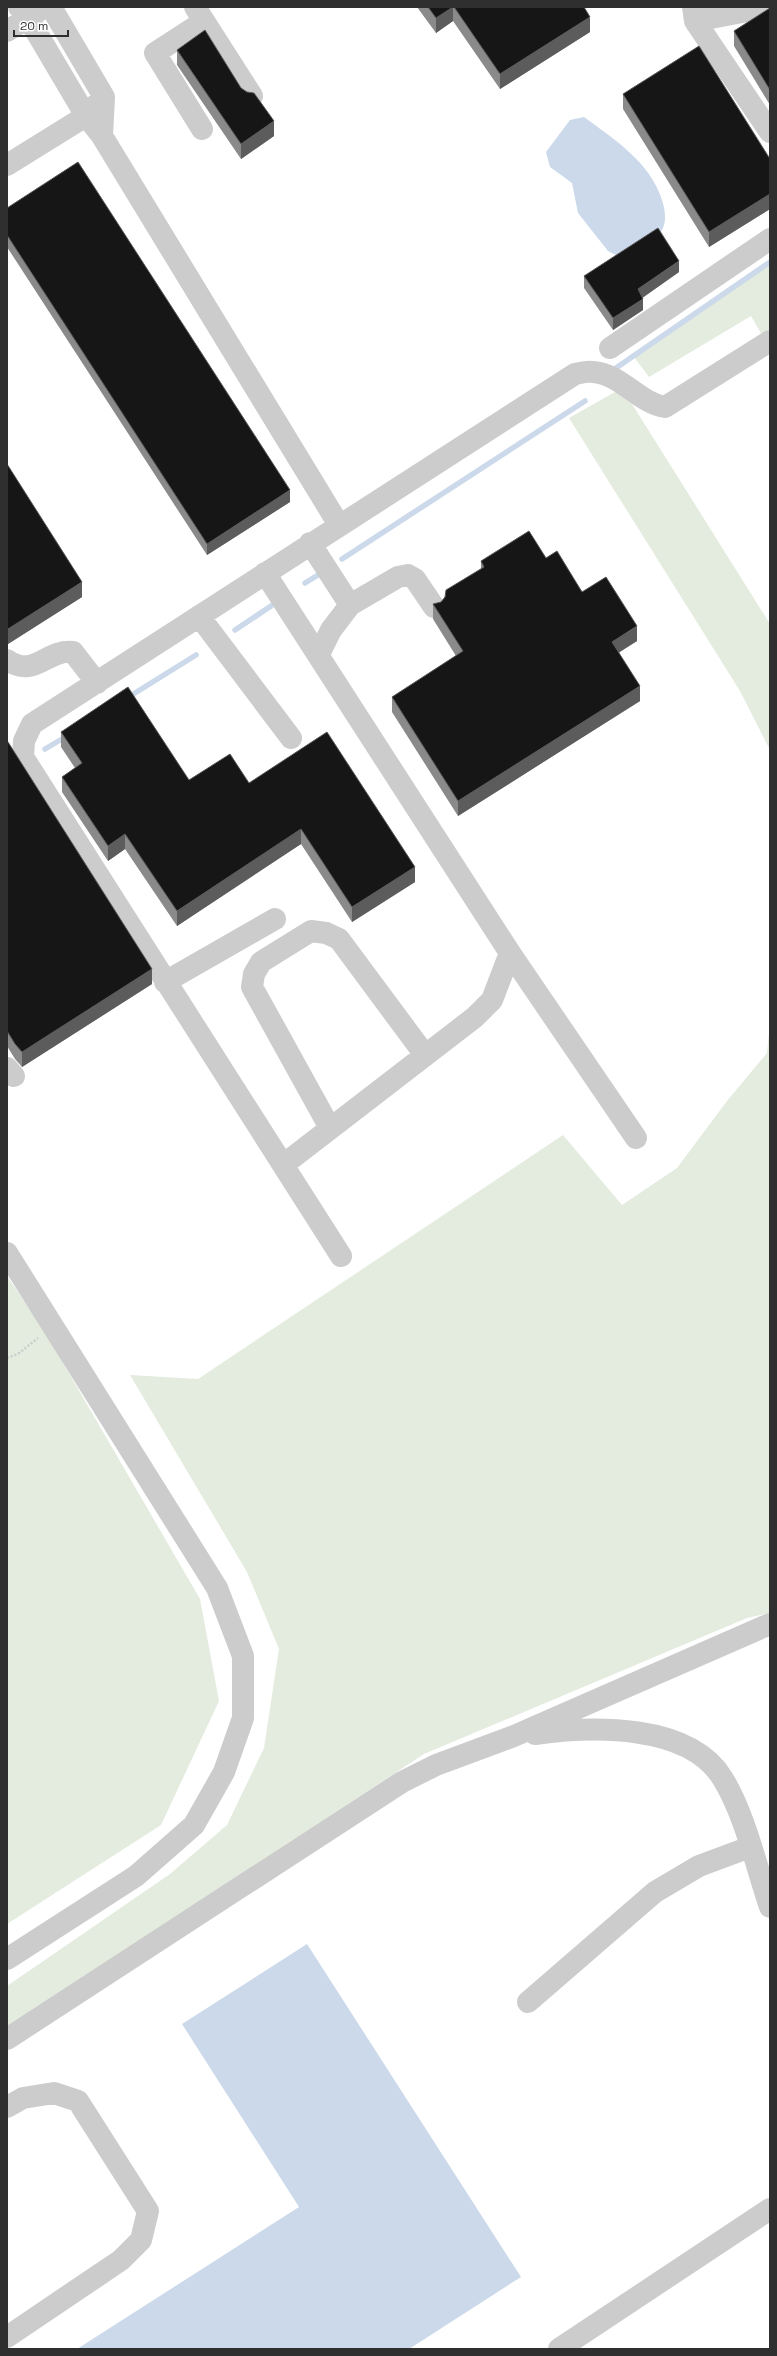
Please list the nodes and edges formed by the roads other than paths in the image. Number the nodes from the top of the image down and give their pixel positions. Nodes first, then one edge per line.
1 (50, 7) edge
2 (768, 7) edge
3 (30, 11) edge
4 (694, 14) edge
5 (199, 15) edge
6 (7, 31) edge
7 (252, 96) edge
8 (104, 97) junction
9 (86, 116) junction
10 (202, 129) dead end
11 (770, 132) edge
12 (102, 136) junction
13 (7, 165) edge
14 (770, 239) edge
15 (770, 341) edge
16 (610, 348) dead end
17 (339, 525) junction
18 (310, 544) junction
19 (265, 573) junction
20 (350, 605) junction
21 (434, 607) edge
22 (199, 616) junction
23 (319, 654) junction
24 (7, 660) edge
25 (97, 683) junction
26 (291, 738) dead end
27 (275, 919) dead end
28 (510, 953) junction
29 (165, 982) junction
30 (425, 1055) junction
31 (330, 1128) junction
32 (636, 1138) dead end
33 (283, 1165) junction
34 (7, 1253) edge
35 (341, 1256) dead end
36 (770, 1624) edge
37 (514, 1736) junction
38 (750, 1847) junction
39 (770, 1907) edge
40 (7, 1959) edge
41 (528, 2002) dead end
42 (7, 2039) edge
43 (7, 2107) edge
44 (770, 2209) edge
45 (7, 2337) edge
46 (559, 2349) edge

1 - 8 street
2 - 4 street
3 - 6 street
3 - 9 street
4 - 11 street
5 - 7 street
5 - 10 street
8 - 9 street
8 - 12 street
9 - 12 street
9 - 13 street
12 - 17 street
14 - 16 street
15 - 17 street
17 - 18 street
18 - 19 street
18 - 20 street
19 - 22 street
19 - 23 street
20 - 21 street
20 - 23 street
22 - 25 street
22 - 26 street
23 - 28 street
24 - 25 street
25 - 29 street
27 - 29 street
28 - 30 street
28 - 32 street
29 - 33 street
30 - 31 street
30 - 31 street
31 - 33 street
33 - 35 street
34 - 40 street
36 - 37 street
37 - 38 street
37 - 42 street
38 - 39 street
38 - 41 street
43 - 45 street
44 - 46 street

